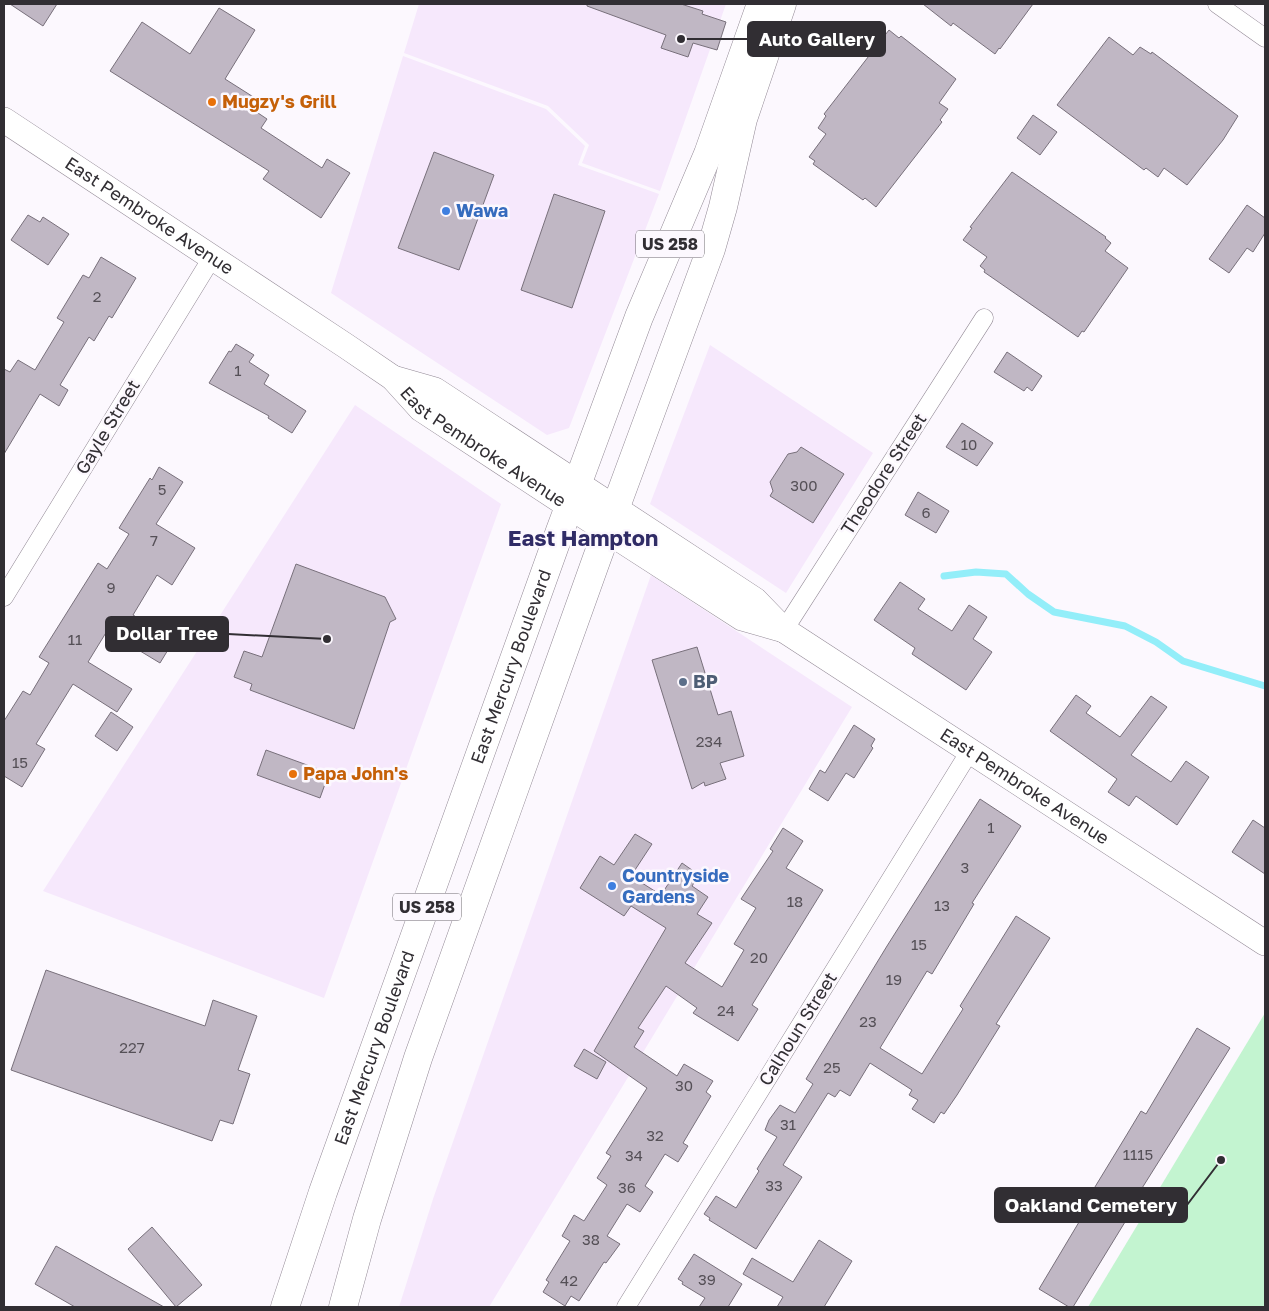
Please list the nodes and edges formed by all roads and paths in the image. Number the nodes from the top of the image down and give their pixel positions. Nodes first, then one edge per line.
1 (761, 4) edge
2 (782, 4) edge
3 (1217, 4) edge
4 (1265, 38) edge
5 (4, 120) edge
6 (213, 256) junction
7 (984, 318) dead end
8 (573, 496) junction
9 (611, 520) junction
10 (4, 597) edge
11 (784, 630) junction
12 (970, 751) junction
13 (1265, 943) edge
14 (285, 1307) edge
15 (342, 1307) edge
16 (626, 1307) edge

1 - 8 main road, East Mercury Boulevard / US 258
2 - 9 main road, US 258
3 - 4 street
5 - 6 main road, East Pembroke Avenue
6 - 8 main road, East Pembroke Avenue
6 - 10 street, Gayle Street
7 - 11 street, Theodore Street
8 - 9 main road, East Pembroke Avenue
8 - 14 main road, East Mercury Boulevard / US 258
9 - 11 main road, East Pembroke Avenue
9 - 15 main road, US 258
11 - 12 main road, East Pembroke Avenue
12 - 13 main road, East Pembroke Avenue
12 - 16 street, Calhoun Street

